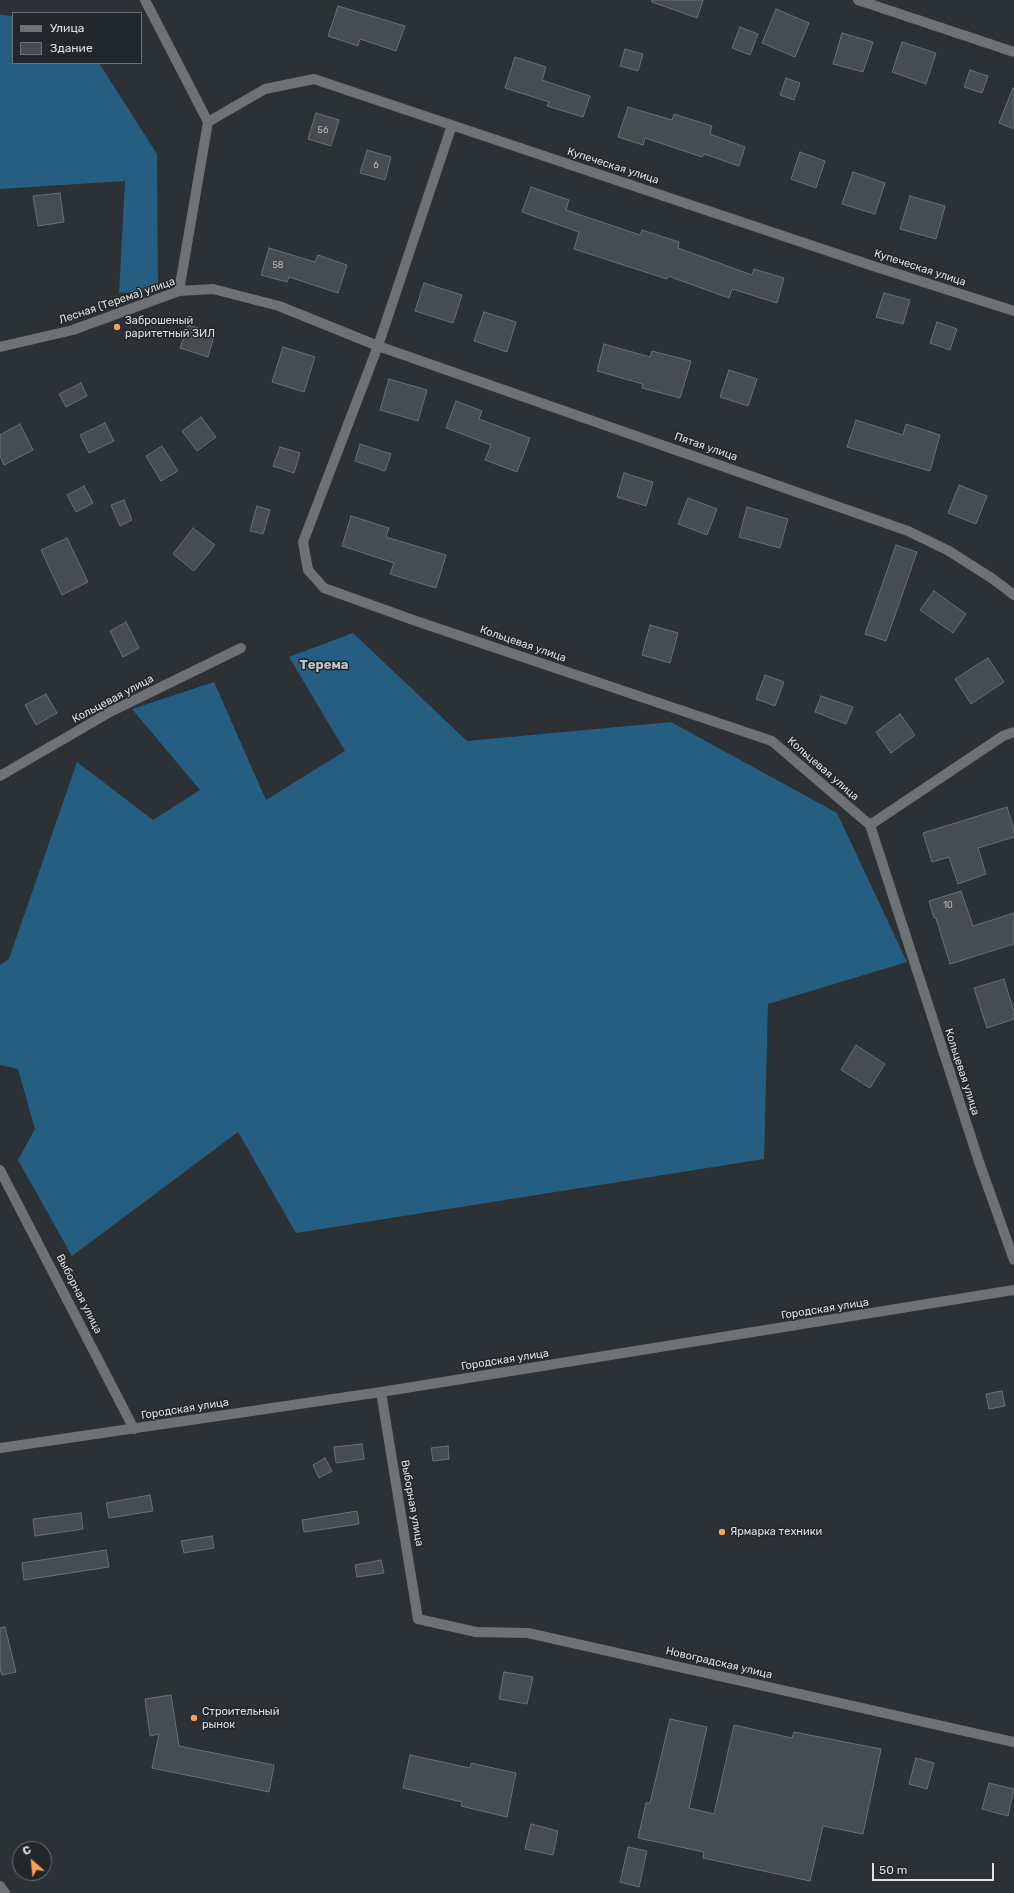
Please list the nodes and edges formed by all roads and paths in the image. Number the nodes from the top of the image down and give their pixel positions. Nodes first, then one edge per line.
1 (145, 0) edge
2 (858, 0) edge
3 (1014, 52) edge
4 (208, 122) junction
5 (452, 125) junction
6 (179, 291) junction
7 (1014, 311) edge
8 (378, 346) junction
9 (0, 347) edge
10 (1014, 596) edge
11 (241, 648) dead end
12 (1014, 732) edge
13 (0, 776) edge
14 (870, 825) junction
15 (0, 1170) edge
16 (1014, 1260) edge
17 (1014, 1290) edge
18 (381, 1392) junction
19 (134, 1429) junction
20 (0, 1448) edge
21 (418, 1619) joint
22 (1014, 1742) edge
23 (0, 1886) edge
24 (5, 1893) edge

1 - 4 street
2 - 3 street
4 - 5 street, Купеческая улица
4 - 6 street
5 - 7 street, Купеческая улица
5 - 8 street
6 - 8 street, Лесная (Терема) улица
6 - 9 street, Лесная (Терема) улица
8 - 10 street, Пятая улица
8 - 14 street, Кольцевая улица
11 - 13 street, Кольцевая улица
12 - 14 street
14 - 16 street, Кольцевая улица
15 - 19 street, Выборная улица
17 - 18 street, Городская улица
18 - 19 street, Городская улица
18 - 21 street, Выборная улица
19 - 20 street, Городская улица
21 - 22 street, Новоградская улица
23 - 24 street

